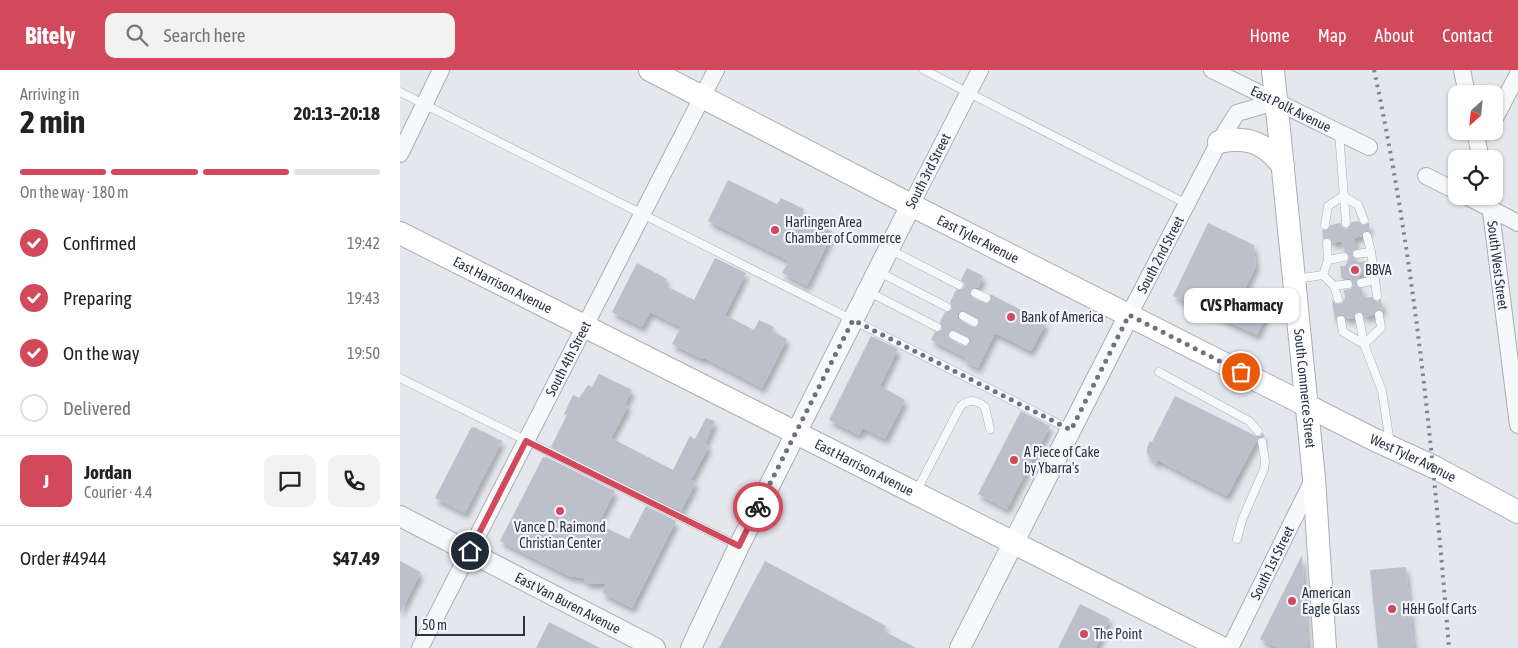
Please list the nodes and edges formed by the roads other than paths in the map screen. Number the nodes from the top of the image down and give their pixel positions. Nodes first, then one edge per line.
1 (441, 70) edge
2 (650, 70) edge
3 (716, 70) edge
4 (924, 70) edge
5 (980, 70) edge
6 (1212, 70) edge
7 (1273, 70) edge
8 (1462, 70) edge
9 (1516, 80) edge
10 (1465, 85) edge
11 (400, 92) edge
12 (968, 92) junction
13 (702, 96) junction
14 (1275, 102) junction
15 (424, 104) junction
16 (1503, 104) edge
17 (1339, 133) junction
18 (1219, 142) junction
19 (1369, 147) dead end
20 (400, 153) edge
21 (1283, 166) junction
22 (1426, 176) dead end
23 (1448, 187) edge
24 (1342, 196) junction
25 (1187, 204) junction
26 (911, 205) junction
27 (1490, 205) edge
28 (1493, 205) edge
29 (642, 213) junction
30 (1364, 220) dead end
31 (1346, 222) dead end
32 (1518, 223) edge
33 (1325, 225) dead end
34 (400, 233) edge
35 (1368, 236) dead end
36 (1327, 243) dead end
37 (889, 249) junction
38 (1371, 252) junction
39 (1357, 254) dead end
40 (1344, 256) dead end
41 (1328, 260) junction
42 (878, 271) junction
43 (1323, 275) junction
44 (1294, 279) junction
45 (1375, 280) junction
46 (1361, 283) dead end
47 (1348, 284) dead end
48 (959, 285) dead end
49 (1334, 286) junction
50 (867, 291) junction
51 (975, 293) dead end
52 (1376, 296) dead end
53 (986, 298) dead end
54 (1338, 299) dead end
55 (947, 307) dead end
56 (1129, 315) junction
57 (1379, 315) dead end
58 (963, 316) dead end
59 (1359, 317) dead end
60 (853, 320) junction
61 (1341, 320) dead end
62 (974, 322) dead end
63 (585, 326) junction
64 (937, 327) dead end
65 (953, 335) dead end
66 (965, 341) dead end
67 (1364, 344) junction
68 (1159, 372) dead end
69 (400, 378) edge
70 (1306, 405) junction
71 (1518, 425) edge
72 (990, 429) dead end
73 (1071, 430) junction
74 (1258, 431) dead end
75 (796, 432) junction
76 (526, 441) junction
77 (1262, 442) dead end
78 (1391, 447) junction
79 (1314, 478) junction
80 (916, 493) junction
81 (1518, 512) edge
82 (400, 516) edge
83 (1237, 539) dead end
84 (1014, 542) junction
85 (739, 546) junction
86 (470, 551) junction
87 (420, 648) edge
88 (655, 648) edge
89 (691, 648) edge
90 (960, 648) edge
91 (1222, 648) edge
92 (1230, 648) edge
93 (1325, 648) edge

1 - 15 street
2 - 13 main road, East Tyler Avenue
3 - 13 street, South 4th Street
4 - 12 lane
5 - 12 street, South 3rd Street
6 - 14 street, East Polk Avenue
7 - 14 main road, South Commerce Street
8 - 10 street
9 - 16 street
11 - 15 lane
12 - 25 lane
12 - 26 street, South 3rd Street
13 - 26 main road, East Tyler Avenue
13 - 29 street, South 4th Street
14 - 17 street, East Polk Avenue
14 - 18 street, South 2nd Street
14 - 21 main road, South Commerce Street
15 - 20 street
15 - 29 lane
17 - 19 street, East Polk Avenue
17 - 24 lane
18 - 21 main road
18 - 25 street, South 2nd Street
21 - 44 main road, South Commerce Street
22 - 23 street
24 - 30 lane
24 - 31 lane
24 - 33 lane
25 - 56 street, South 2nd Street
26 - 37 street, South 3rd Street
26 - 56 main road, East Tyler Avenue
27 - 71 street, South West Street
28 - 32 street
29 - 60 lane
29 - 63 street, South 4th Street
34 - 63 main road, East Harrison Avenue
35 - 38 lane
36 - 41 lane
37 - 42 street, South 3rd Street
37 - 48 lane
38 - 39 lane
38 - 45 lane
40 - 41 lane
41 - 43 lane
42 - 50 street, South 3rd Street
42 - 55 lane
43 - 44 lane
43 - 49 lane
44 - 70 main road, South Commerce Street
45 - 46 lane
45 - 52 lane
47 - 49 lane
49 - 54 lane
50 - 60 street, South 3rd Street
50 - 64 lane
51 - 53 lane
56 - 70 main road, East Tyler Avenue
56 - 73 street, South 2nd Street
57 - 67 lane
58 - 62 lane
59 - 67 lane
60 - 73 lane
60 - 75 street, South 3rd Street
61 - 67 lane
63 - 75 main road, East Harrison Avenue
63 - 76 street, South 4th Street
65 - 66 lane
67 - 78 lane
68 - 74 lane
69 - 76 lane
70 - 78 main road, West Tyler Avenue
70 - 79 main road, South Commerce Street
72 - 80 lane
73 - 84 street, South 2nd Street
75 - 80 main road, East Harrison Avenue
75 - 85 street, South 3rd Street
76 - 85 lane
76 - 86 street, South 4th Street
77 - 83 lane
78 - 81 main road, West Tyler Avenue
79 - 92 street, South 1st Street
79 - 93 main road, South Commerce Street
80 - 84 main road, East Harrison Avenue
82 - 86 street, East Van Buren Avenue
84 - 90 street, South 2nd Street
84 - 91 main road, East Harrison Avenue
85 - 89 street, South 3rd Street
86 - 87 street, South 4th Street
86 - 88 street, East Van Buren Avenue

